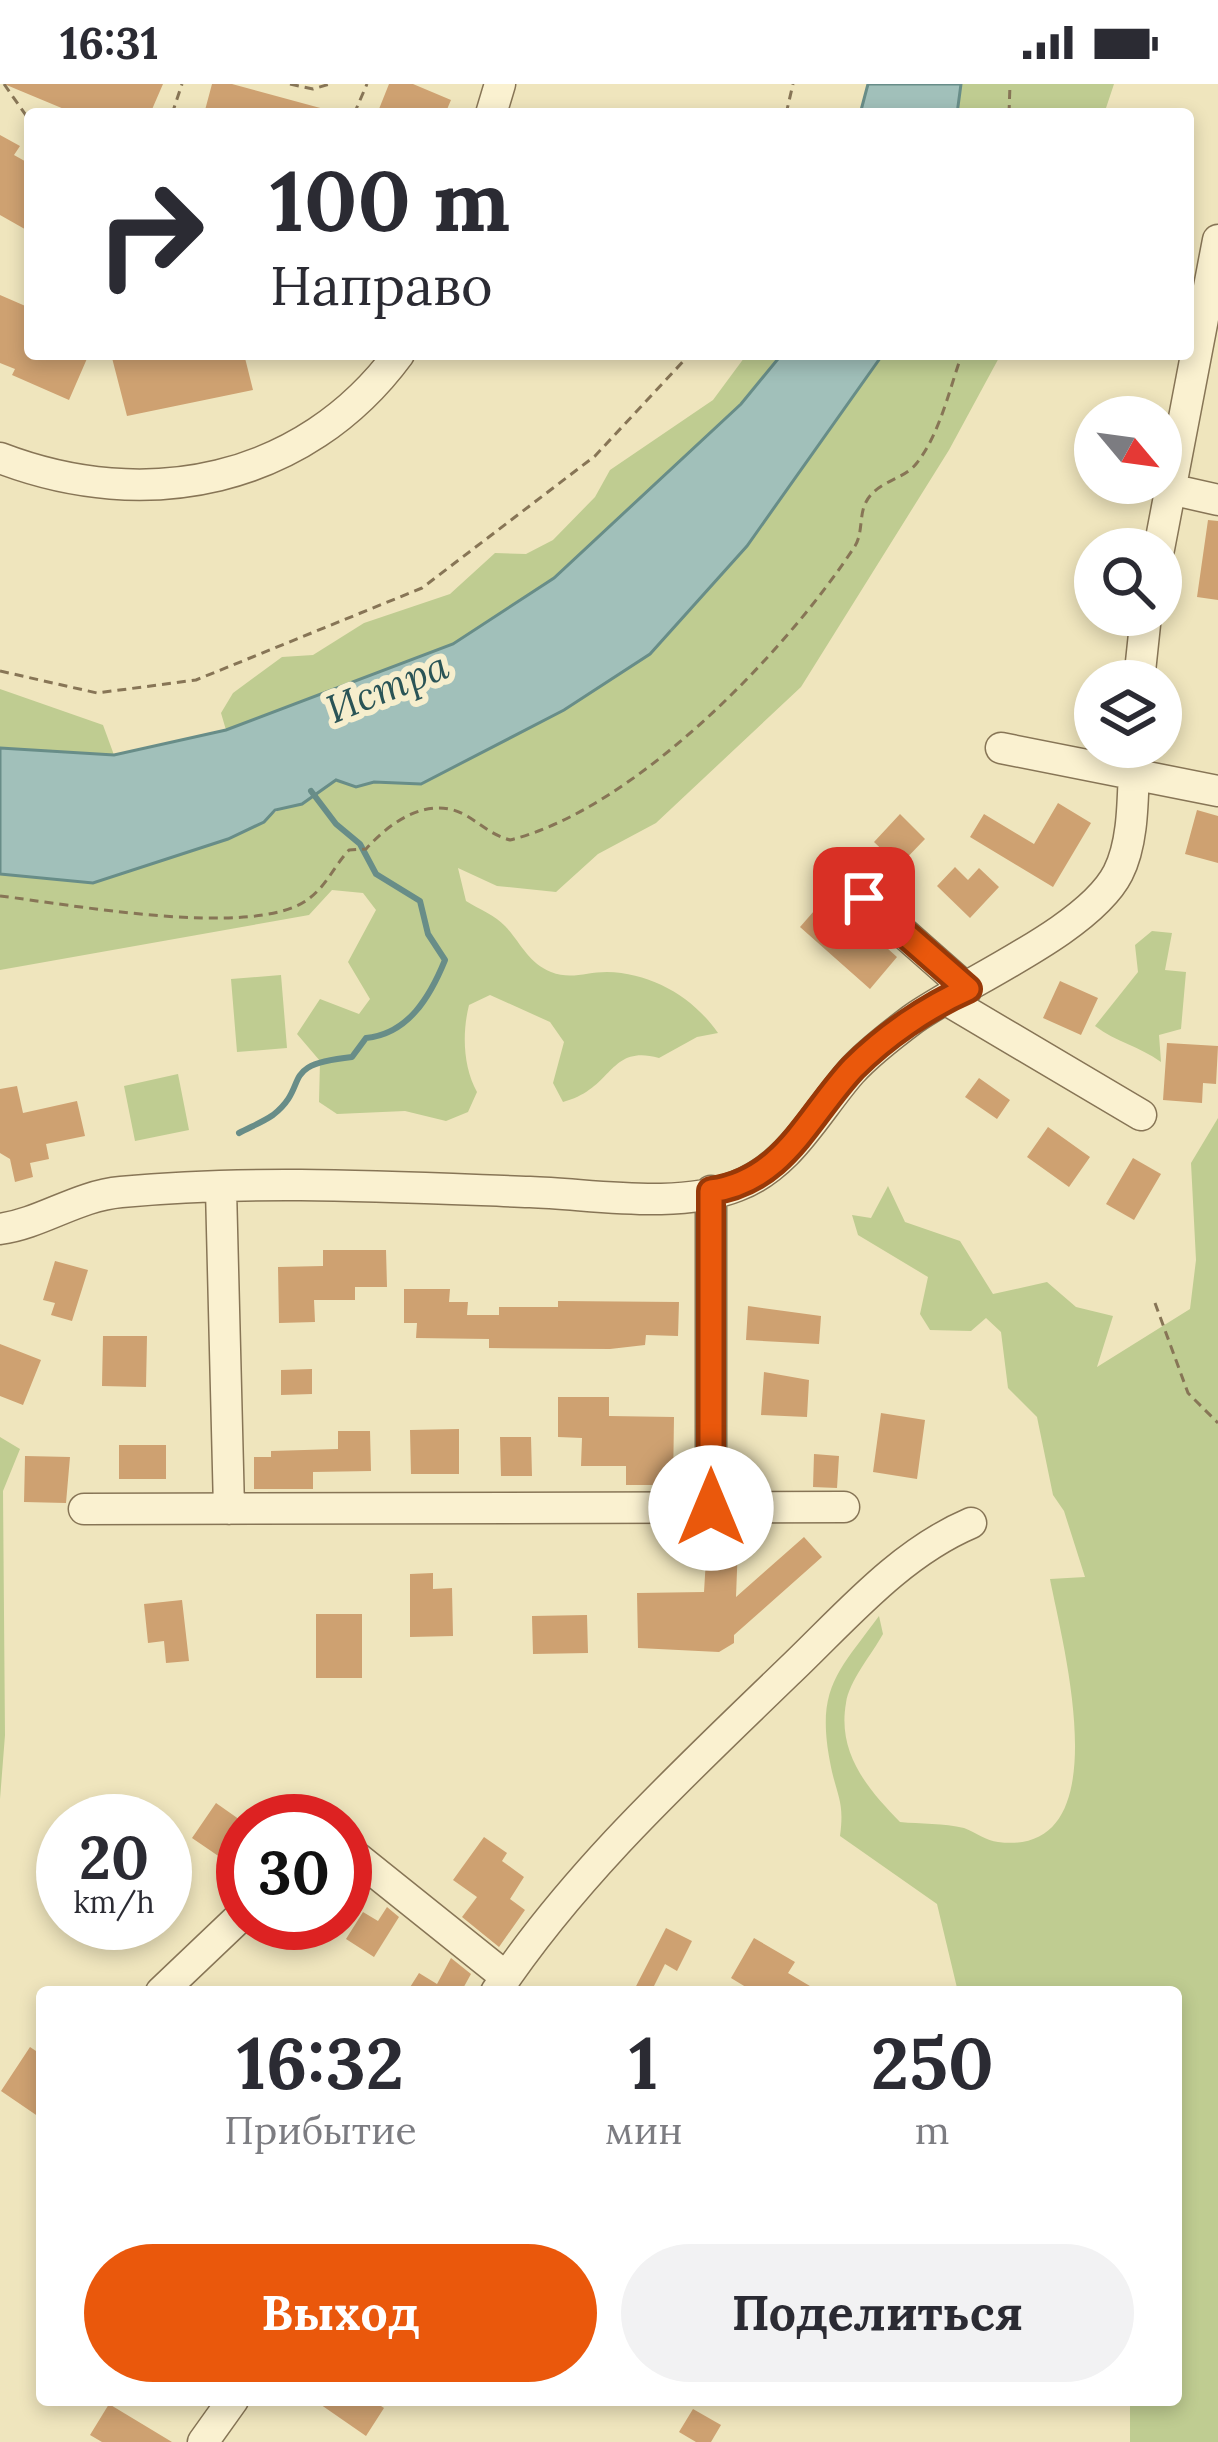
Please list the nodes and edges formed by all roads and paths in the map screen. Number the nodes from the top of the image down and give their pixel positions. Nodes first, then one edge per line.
1 (4, 84) edge
2 (290, 84) edge
3 (330, 84) edge
4 (24, 112) edge
5 (1218, 240) edge
6 (1194, 345) edge
7 (395, 360) edge
8 (684, 360) edge
9 (960, 360) edge
10 (1192, 360) edge
11 (1182, 421) edge
12 (0, 458) edge
13 (1182, 492) edge
14 (1218, 500) edge
15 (0, 671) edge
16 (1001, 748) dead end
17 (1074, 754) edge
18 (1133, 768) edge
19 (1158, 768) edge
20 (1218, 791) edge
21 (0, 896) edge
22 (864, 898) dead end
23 (956, 994) junction
24 (1142, 1115) dead end
25 (221, 1189) junction
26 (711, 1191) junction
27 (0, 1228) edge
28 (1155, 1304) dead end
29 (1218, 1424) edge
30 (711, 1508) junction
31 (844, 1508) dead end
32 (83, 1509) dead end
33 (229, 1509) junction
34 (971, 1523) dead end
35 (372, 1872) edge
36 (216, 1940) edge
37 (501, 1984) edge
38 (167, 1986) edge
39 (228, 2406) edge
40 (203, 2442) edge

1 - 4 path
2 - 3 path
5 - 6 street
7 - 12 street
8 - 15 path
9 - 21 path
10 - 11 street
13 - 14 street
16 - 17 street
18 - 23 street
19 - 20 street
22 - 23 street
23 - 24 street
23 - 26 street
25 - 26 street
25 - 27 street
25 - 33 street
26 - 30 street
28 - 29 path
30 - 31 street
30 - 33 street
32 - 33 street
34 - 37 street
35 - 37 street
36 - 38 street
39 - 40 street

